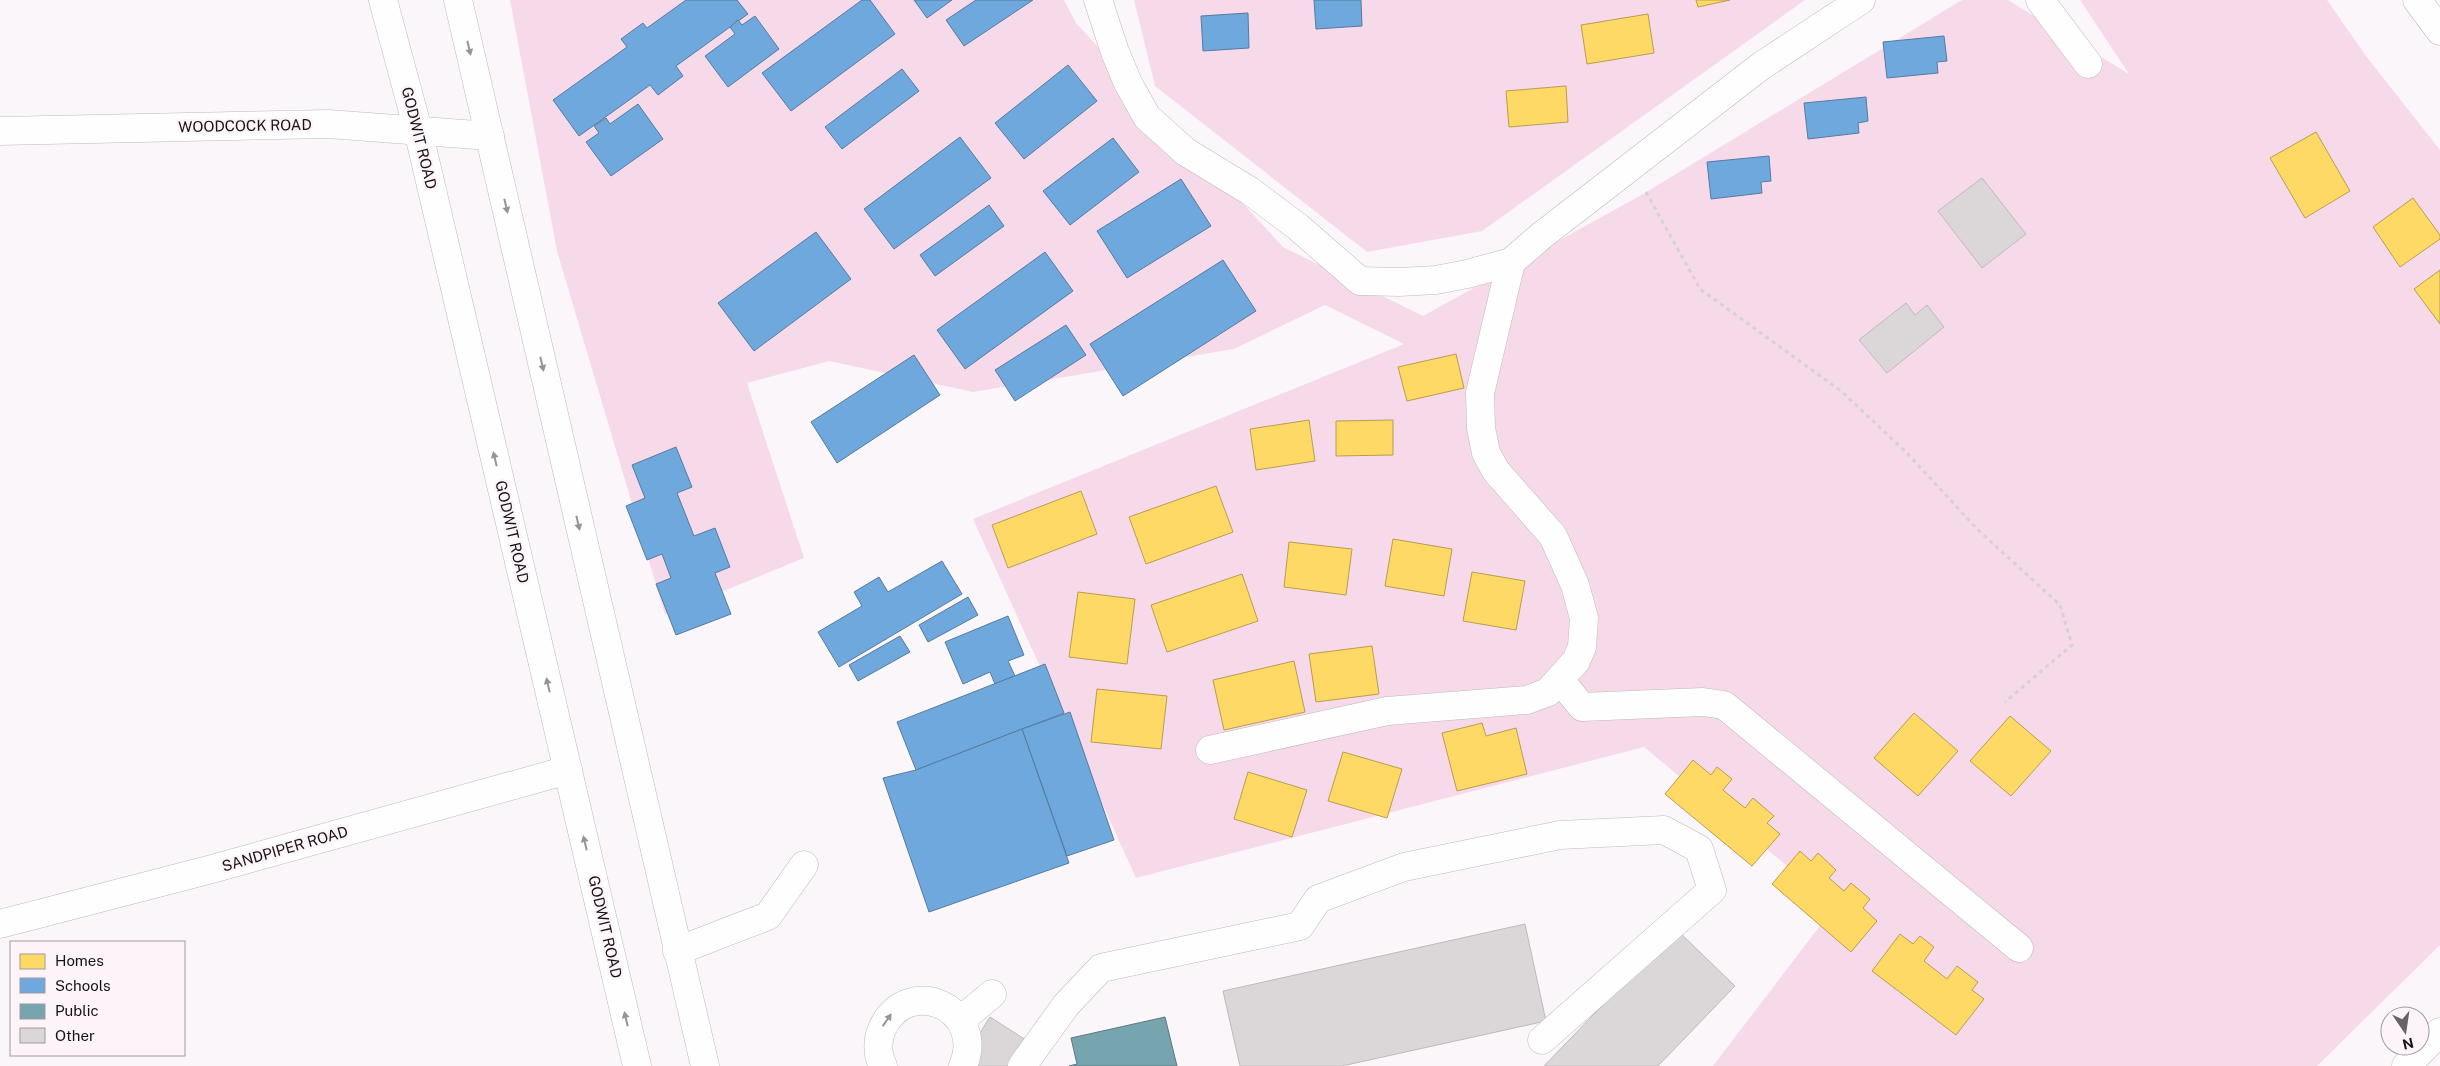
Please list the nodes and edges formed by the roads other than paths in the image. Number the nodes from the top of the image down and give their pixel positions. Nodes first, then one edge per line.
1 (383, 0) edge
2 (458, 0) edge
3 (1098, 0) edge
4 (1861, 0) edge
5 (2040, 0) edge
6 (2417, 0) edge
7 (2440, 32) edge
8 (2088, 64) dead end
9 (418, 130) junction
10 (0, 132) edge
11 (490, 136) junction
12 (1511, 262) junction
13 (1560, 680) junction
14 (1210, 750) dead end
15 (568, 770) junction
16 (804, 865) dead end
17 (0, 924) edge
18 (2019, 948) dead end
19 (677, 951) junction
20 (992, 994) dead end
21 (960, 1020) junction
22 (2440, 1032) edge
23 (1542, 1040) dead end
24 (637, 1066) edge
25 (705, 1066) edge
26 (883, 1066) edge
27 (963, 1066) edge
28 (1022, 1066) edge
29 (2406, 1066) edge

1 - 9 main road, GODWIT ROAD
2 -> 11 main road
3 - 12 main road
4 - 12 main road
5 - 8 main road
6 - 7 main road
9 - 10 main road, WOODCOCK ROAD
9 - 11 main road, WOODCOCK ROAD
15 -> 9 main road, GODWIT ROAD
11 -> 19 main road
12 - 13 main road
13 - 14 main road
13 - 18 main road
15 - 17 main road, SANDPIPER ROAD
24 -> 15 main road, GODWIT ROAD
16 - 19 main road
19 - 25 main road
20 - 21 main road
26 -> 21 main road
21 - 27 main road
22 - 29 main road
23 - 28 main road

